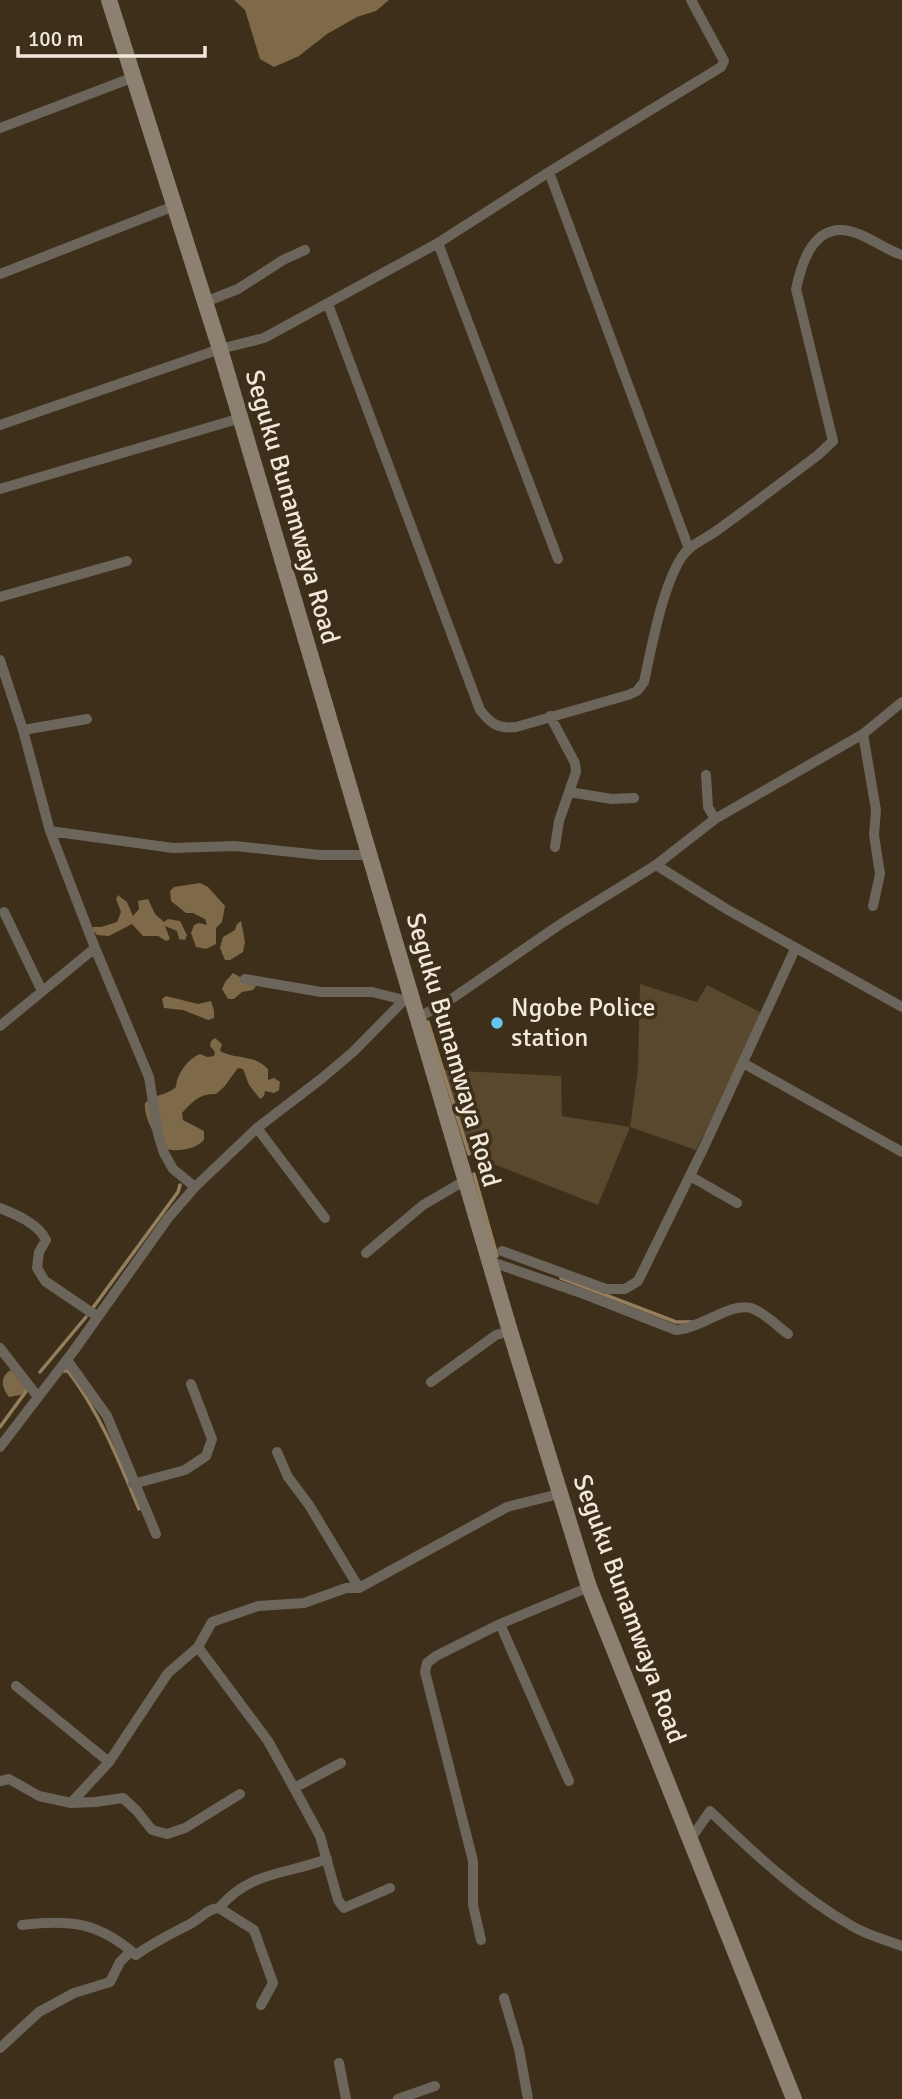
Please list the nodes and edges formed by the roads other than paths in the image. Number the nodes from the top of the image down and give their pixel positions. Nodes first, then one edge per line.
1 (109, 0) edge
2 (691, 0) edge
3 (134, 77) junction
4 (0, 128) edge
5 (549, 172) junction
6 (174, 206) junction
7 (438, 243) junction
8 (304, 250) dead end
9 (902, 255) edge
10 (0, 274) edge
11 (205, 302) junction
12 (328, 304) junction
13 (220, 349) junction
14 (241, 418) junction
15 (0, 425) edge
16 (0, 489) edge
17 (689, 549) junction
18 (558, 559) dead end
19 (127, 561) dead end
20 (0, 597) edge
21 (0, 660) edge
22 (902, 702) edge
23 (550, 716) junction
24 (87, 719) dead end
25 (23, 730) junction
26 (863, 734) junction
27 (706, 775) dead end
28 (569, 792) junction
29 (634, 798) dead end
30 (715, 819) junction
31 (50, 831) junction
32 (555, 847) dead end
33 (369, 855) junction
34 (656, 865) junction
35 (873, 906) dead end
36 (4, 912) dead end
37 (95, 948) junction
38 (795, 949) junction
39 (245, 979) dead end
40 (42, 991) junction
41 (408, 996) junction
42 (902, 1007) edge
43 (419, 1017) junction
44 (0, 1026) edge
45 (743, 1063) junction
46 (257, 1128) junction
47 (902, 1152) edge
48 (690, 1176) junction
49 (466, 1180) junction
50 (195, 1187) junction
51 (737, 1203) dead end
52 (0, 1208) edge
53 (325, 1218) dead end
54 (366, 1253) dead end
55 (496, 1256) junction
56 (98, 1317) junction
57 (510, 1331) junction
58 (788, 1334) dead end
59 (0, 1348) edge
60 (67, 1360) junction
61 (431, 1382) dead end
62 (191, 1384) dead end
63 (38, 1397) junction
64 (0, 1447) edge
65 (277, 1452) dead end
66 (134, 1484) junction
67 (559, 1494) junction
68 (156, 1534) dead end
69 (589, 1587) junction
70 (359, 1588) junction
71 (500, 1624) junction
72 (198, 1647) junction
73 (16, 1686) dead end
74 (109, 1762) junction
75 (341, 1763) dead end
76 (0, 1781) edge
77 (569, 1781) dead end
78 (294, 1788) junction
79 (240, 1794) dead end
80 (71, 1802) junction
81 (690, 1840) junction
82 (327, 1859) junction
83 (390, 1888) dead end
84 (219, 1908) junction
85 (22, 1925) dead end
86 (481, 1940) dead end
87 (902, 1947) edge
88 (136, 1955) junction
89 (504, 1998) dead end
90 (261, 2005) dead end
91 (0, 2048) edge
92 (339, 2063) dead end
93 (435, 2086) dead end
94 (346, 2099) edge
95 (398, 2099) edge
96 (528, 2099) edge
97 (794, 2099) edge

1 - 3 main road, Seguku Bunamwaya Road
2 - 5 street
3 - 4 street
3 - 6 main road, Seguku Bunamwaya Road
5 - 7 street
5 - 17 street
6 - 10 street
6 - 11 main road, Seguku Bunamwaya Road
7 - 12 street
7 - 18 street
8 - 11 street
9 - 17 street
11 - 13 main road, Seguku Bunamwaya Road
12 - 13 street
12 - 23 street
13 - 14 main road, Seguku Bunamwaya Road
13 - 15 street
14 - 16 street
14 - 33 main road, Seguku Bunamwaya Road
17 - 23 street
19 - 20 street
21 - 25 street
22 - 26 street
23 - 28 street
24 - 25 street
25 - 31 street
26 - 30 street
26 - 35 street
27 - 30 street
28 - 29 street
28 - 32 street
30 - 34 street
31 - 33 street
31 - 37 street
33 - 41 main road, Seguku Bunamwaya Road
34 - 38 street
34 - 43 street
36 - 40 street
37 - 40 street
37 - 50 street
38 - 42 street
38 - 45 street
39 - 41 street
40 - 44 street
41 - 43 main road, Seguku Bunamwaya Road
41 - 46 street
43 - 49 main road, Seguku Bunamwaya Road
45 - 47 street
45 - 48 street
46 - 50 street
46 - 53 street
48 - 51 street
48 - 55 street
49 - 54 street
49 - 55 main road, Seguku Bunamwaya Road
50 - 56 street
52 - 56 street
55 - 57 main road, Seguku Bunamwaya Road
55 - 58 street
56 - 60 street
57 - 61 street
57 - 67 main road, Seguku Bunamwaya Road
59 - 63 street
60 - 63 street
60 - 66 street
62 - 66 street
63 - 64 street
65 - 70 street
66 - 68 street
67 - 69 main road, Seguku Bunamwaya Road
67 - 70 street
69 - 71 street
69 - 81 main road, Seguku Bunamwaya Road
70 - 72 street
71 - 77 street
71 - 86 street
72 - 74 street
72 - 78 street
73 - 74 street
74 - 80 street
75 - 78 street
76 - 80 street
78 - 82 street
79 - 80 street
81 - 87 street
81 - 97 main road, Seguku Bunamwaya Road
82 - 83 street
82 - 84 street
84 - 88 street
84 - 90 street
85 - 88 street
88 - 91 street
89 - 96 street
92 - 94 street
93 - 95 street

